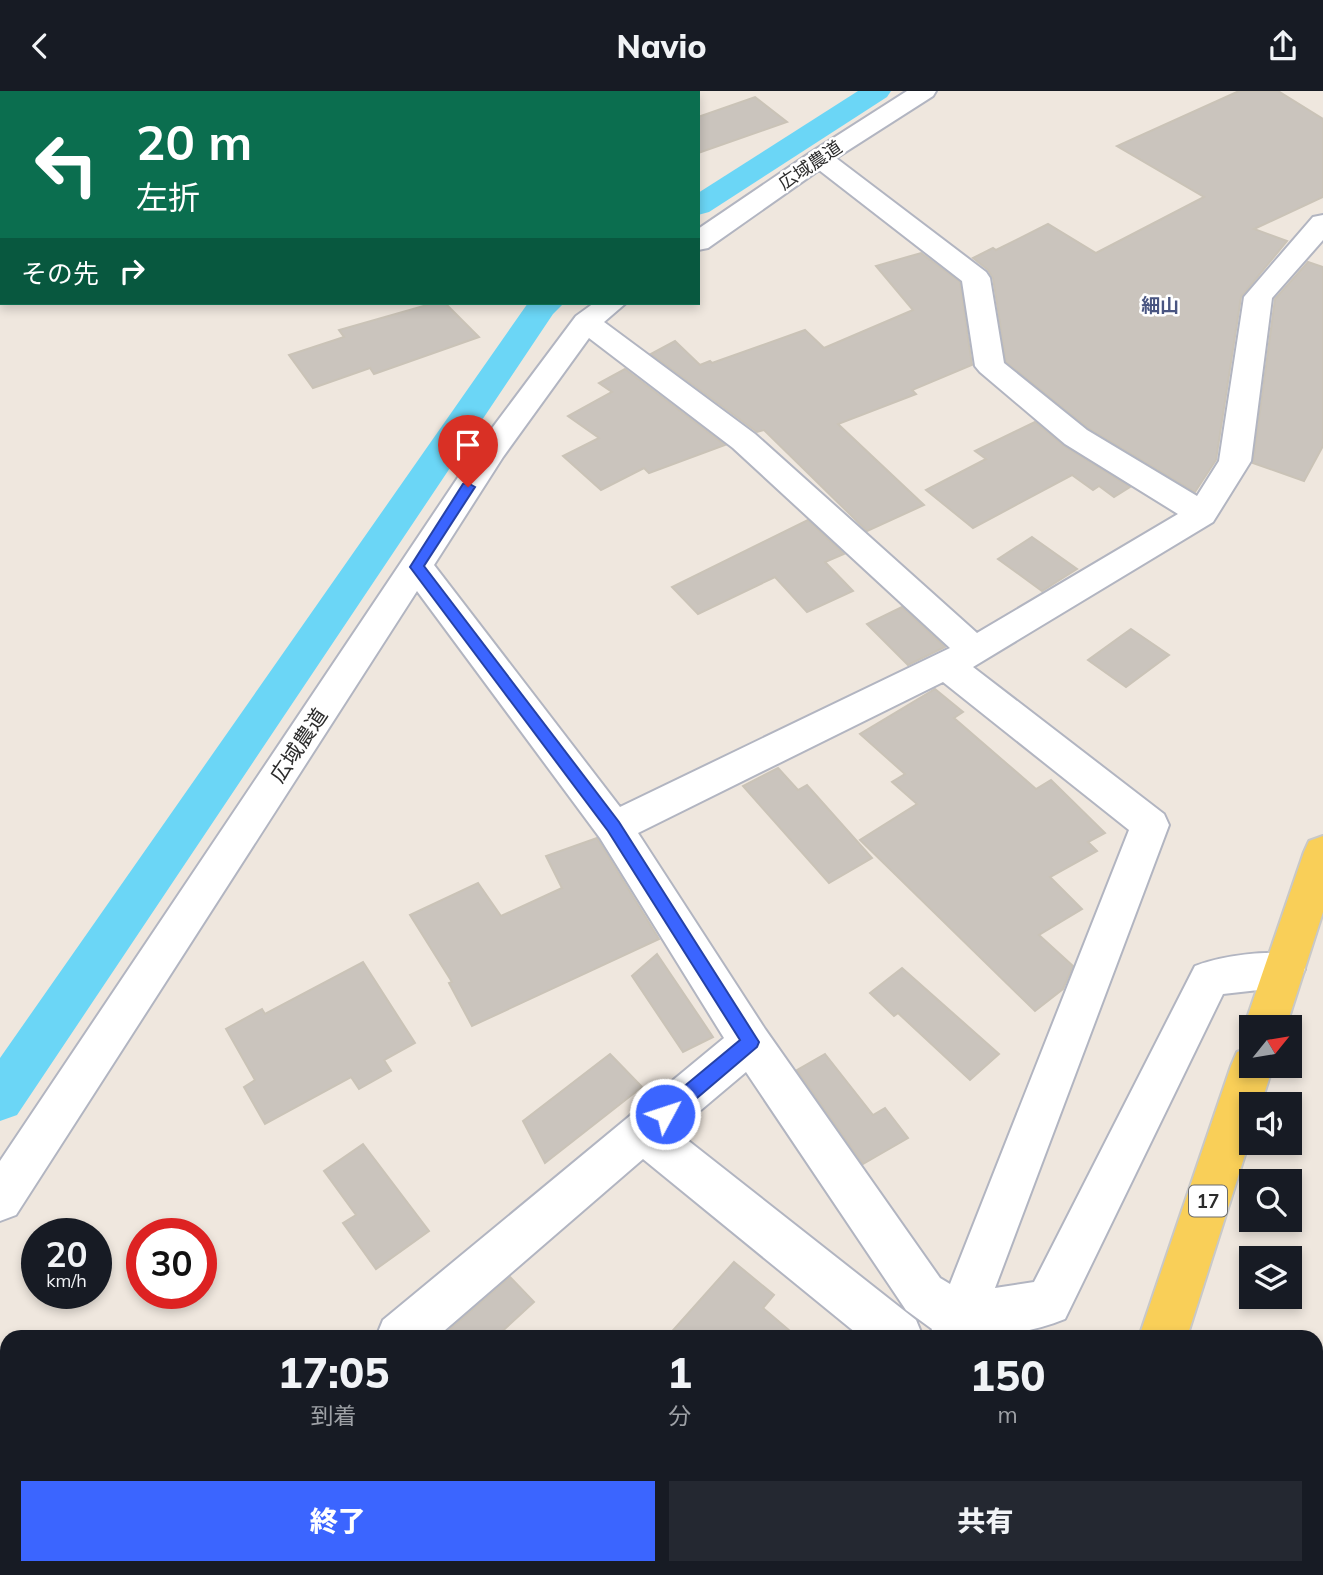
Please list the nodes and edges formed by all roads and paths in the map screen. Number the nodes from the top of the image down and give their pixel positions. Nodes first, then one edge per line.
1 (924, 91) edge
2 (819, 158) junction
3 (1323, 223) edge
4 (700, 241) edge
5 (599, 312) edge
6 (1202, 514) junction
7 (417, 567) junction
8 (960, 658) junction
9 (614, 827) junction
10 (1323, 852) edge
11 (1284, 969) junction
12 (1269, 1015) edge
13 (750, 1042) junction
14 (1248, 1078) edge
15 (643, 1132) junction
16 (0, 1200) edge
17 (956, 1328) edge
18 (408, 1330) edge
19 (890, 1330) edge
20 (1165, 1330) edge

1 - 2 street, 広域農道
2 - 4 street, 広域農道
2 - 6 street
3 - 6 street
5 - 7 street, 広域農道
5 - 8 street
6 - 8 street
7 - 9 street
7 - 16 street, 広域農道
8 - 9 street
8 - 17 street
9 - 13 street
10 - 11 main road
11 - 12 main road
11 - 17 street
13 - 15 street
13 - 17 street
14 - 20 main road, 17
15 - 18 street
15 - 19 street

